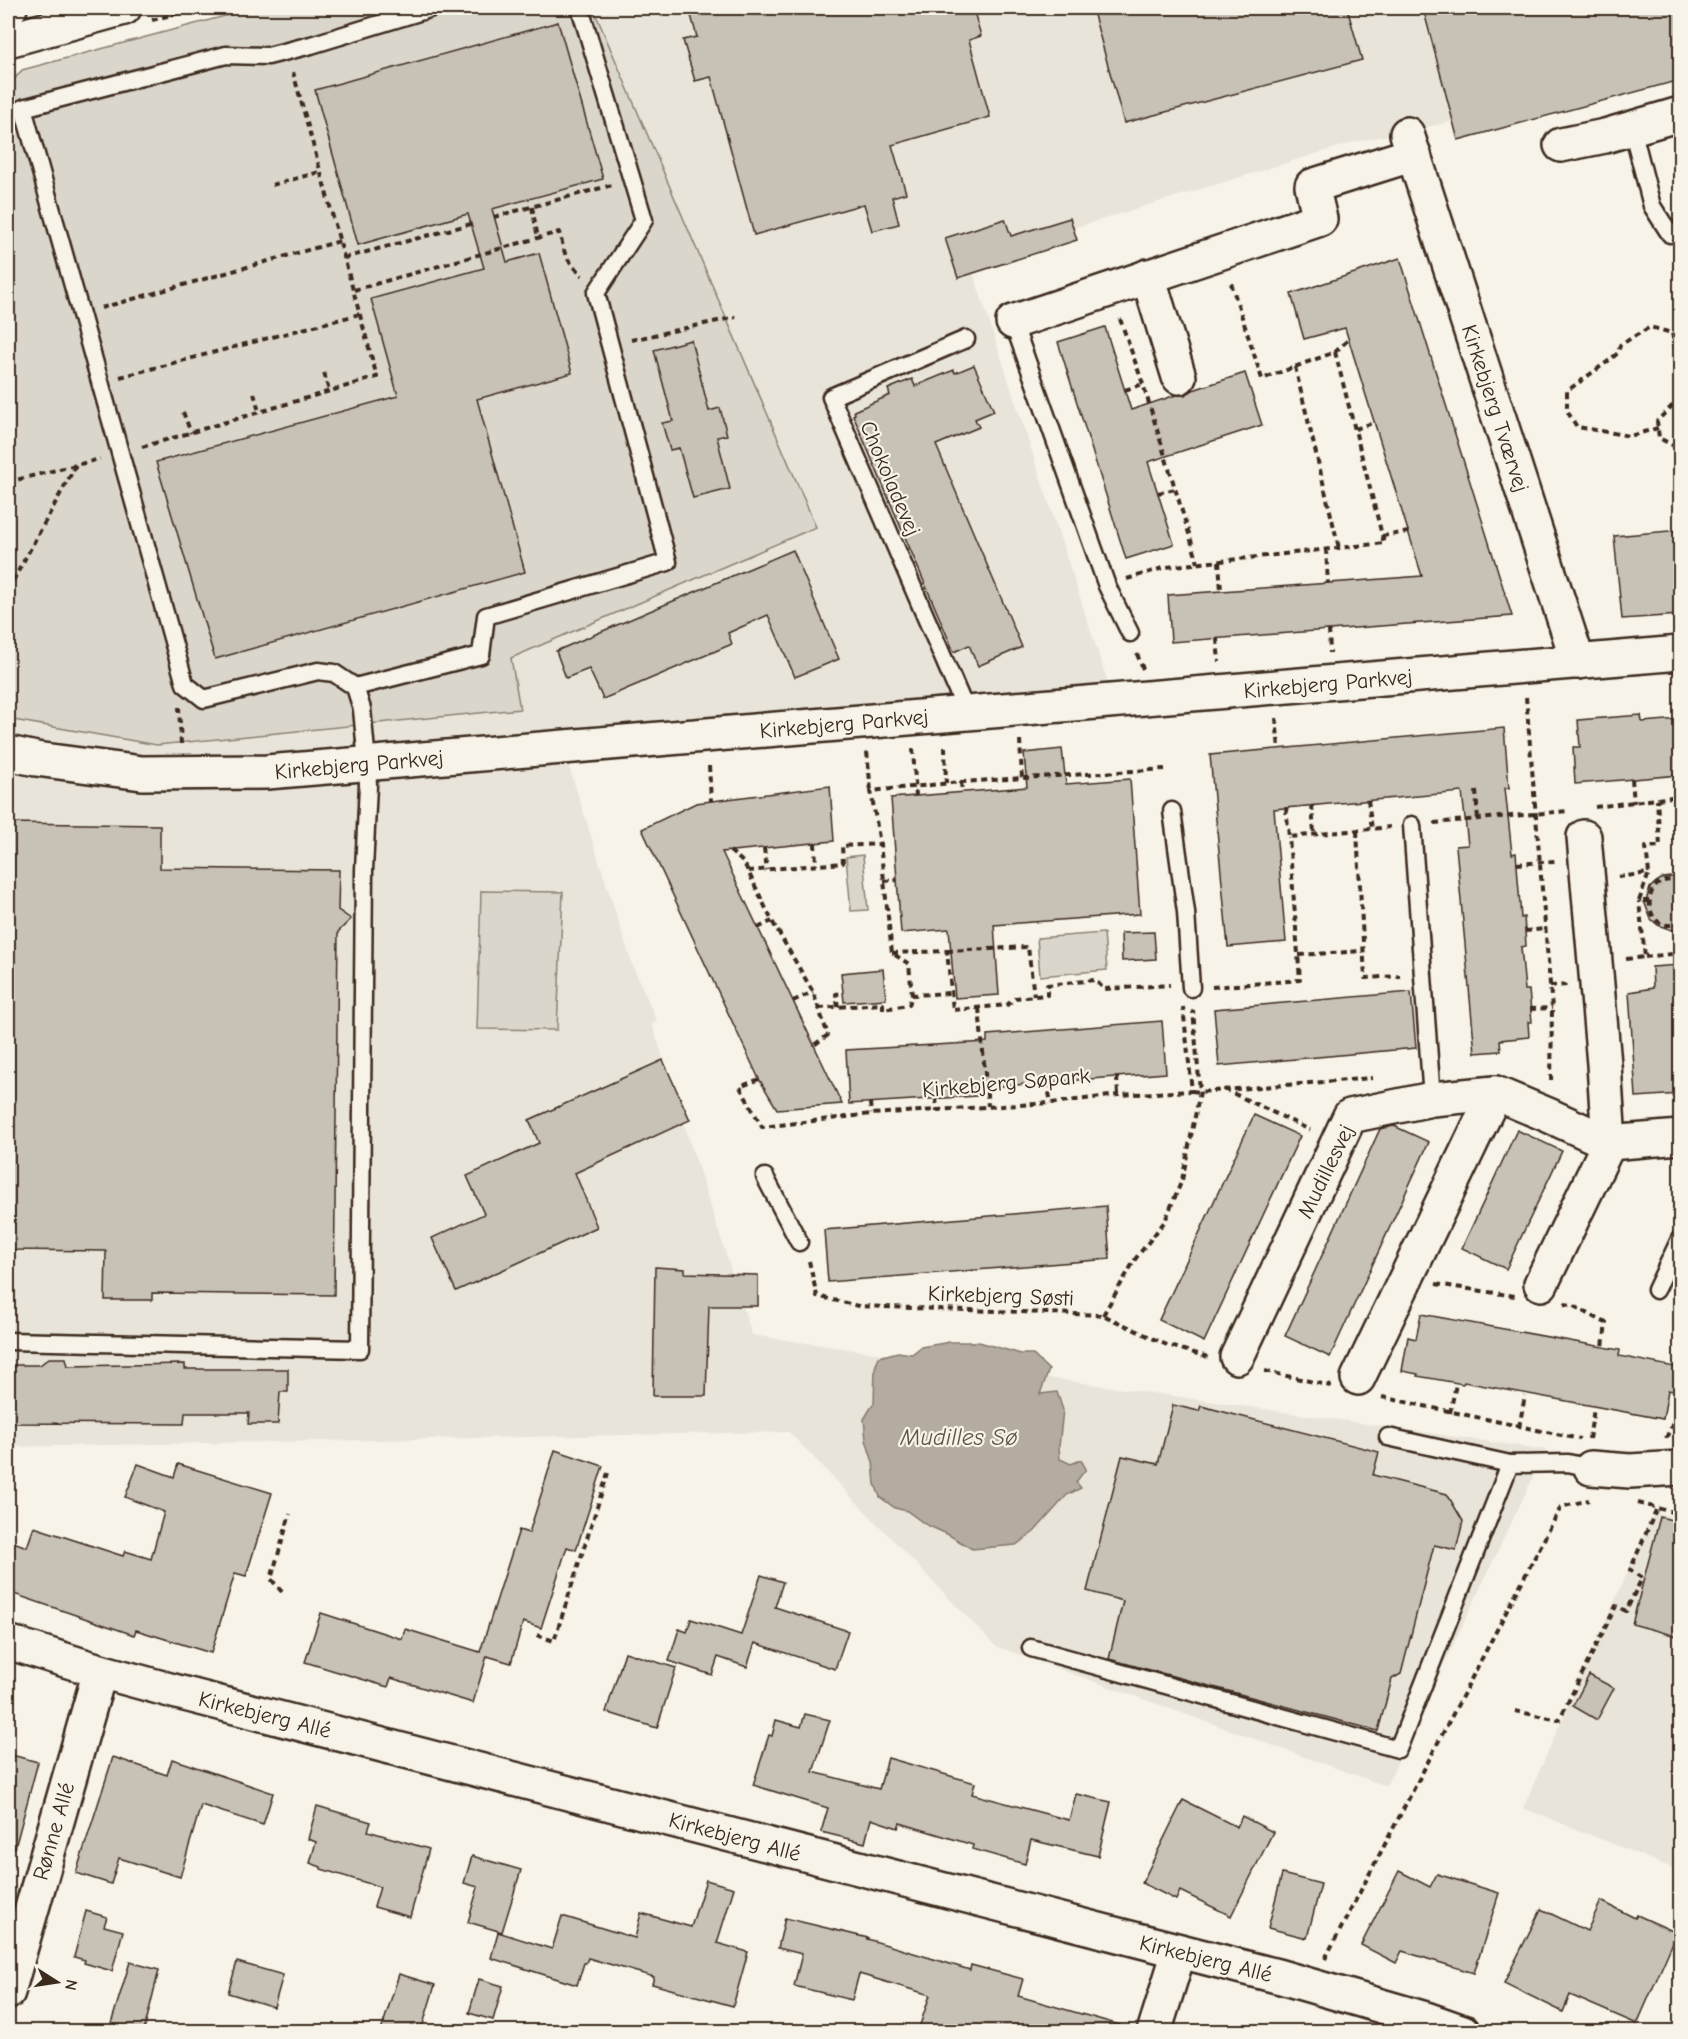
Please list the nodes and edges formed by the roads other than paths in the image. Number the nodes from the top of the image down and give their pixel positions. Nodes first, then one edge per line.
1 (124, 8) edge
2 (432, 8) edge
3 (579, 8) edge
4 (8, 40) edge
5 (1680, 114) edge
6 (1632, 128) junction
7 (1561, 146) dead end
8 (1670, 234) dead end
9 (1148, 276) junction
10 (1013, 322) joint
11 (966, 339) dead end
12 (1179, 377) dead end
13 (1130, 633) dead end
14 (1680, 653) edge
15 (1578, 662) junction
16 (355, 687) junction
17 (967, 712) junction
18 (8, 753) edge
19 (367, 764) junction
20 (1172, 811) dead end
21 (1412, 825) road end
22 (1589, 839) road end
23 (1186, 986) road end
24 (1495, 1093) junction
25 (1432, 1099) junction
26 (1680, 1137) edge
27 (1609, 1143) junction
28 (765, 1177) dead end
29 (1680, 1239) edge
30 (799, 1242) road end
31 (1540, 1284) dead end
32 (1656, 1290) dead end
33 (8, 1341) edge
34 (1235, 1361) road end
35 (1359, 1387) road end
36 (1388, 1437) dead end
37 (1592, 1450) joint
38 (1671, 1457) edge
39 (1510, 1464) junction
40 (8, 1642) edge
41 (1031, 1648) dead end
42 (100, 1671) junction
43 (1179, 1952) junction
44 (8, 1992) edge
45 (1154, 2031) edge
46 (1463, 2031) edge

1 - 4 street
2 - 16 lane
3 - 16 lane
5 - 6 street
6 - 7 street
6 - 8 lane
9 - 10 street, Kirkebjerg Tværvej
9 - 12 street
9 - 15 street, Kirkebjerg Tværvej
10 - 13 lane
11 - 17 lane, Chokoladevej
14 - 15 street, Kirkebjerg Parkvej
15 - 17 street, Kirkebjerg Parkvej
16 - 19 lane
17 - 19 street, Kirkebjerg Parkvej
18 - 19 street, Kirkebjerg Parkvej
19 - 33 lane
20 - 23 lane
21 - 25 lane
22 - 27 street
24 - 25 street, Mudillesvej
24 - 27 street, Mudillesvej
24 - 35 street
25 - 34 street, Mudillesvej
26 - 27 street, Mudillesvej
27 - 31 street
28 - 30 lane
29 - 32 lane
36 - 39 lane
37 - 38 street
37 - 39 lane
39 - 41 lane
40 - 42 street, Kirkebjerg Allé
42 - 43 street, Kirkebjerg Allé
42 - 44 street, Rønne Allé
43 - 45 street
43 - 46 street, Kirkebjerg Allé

